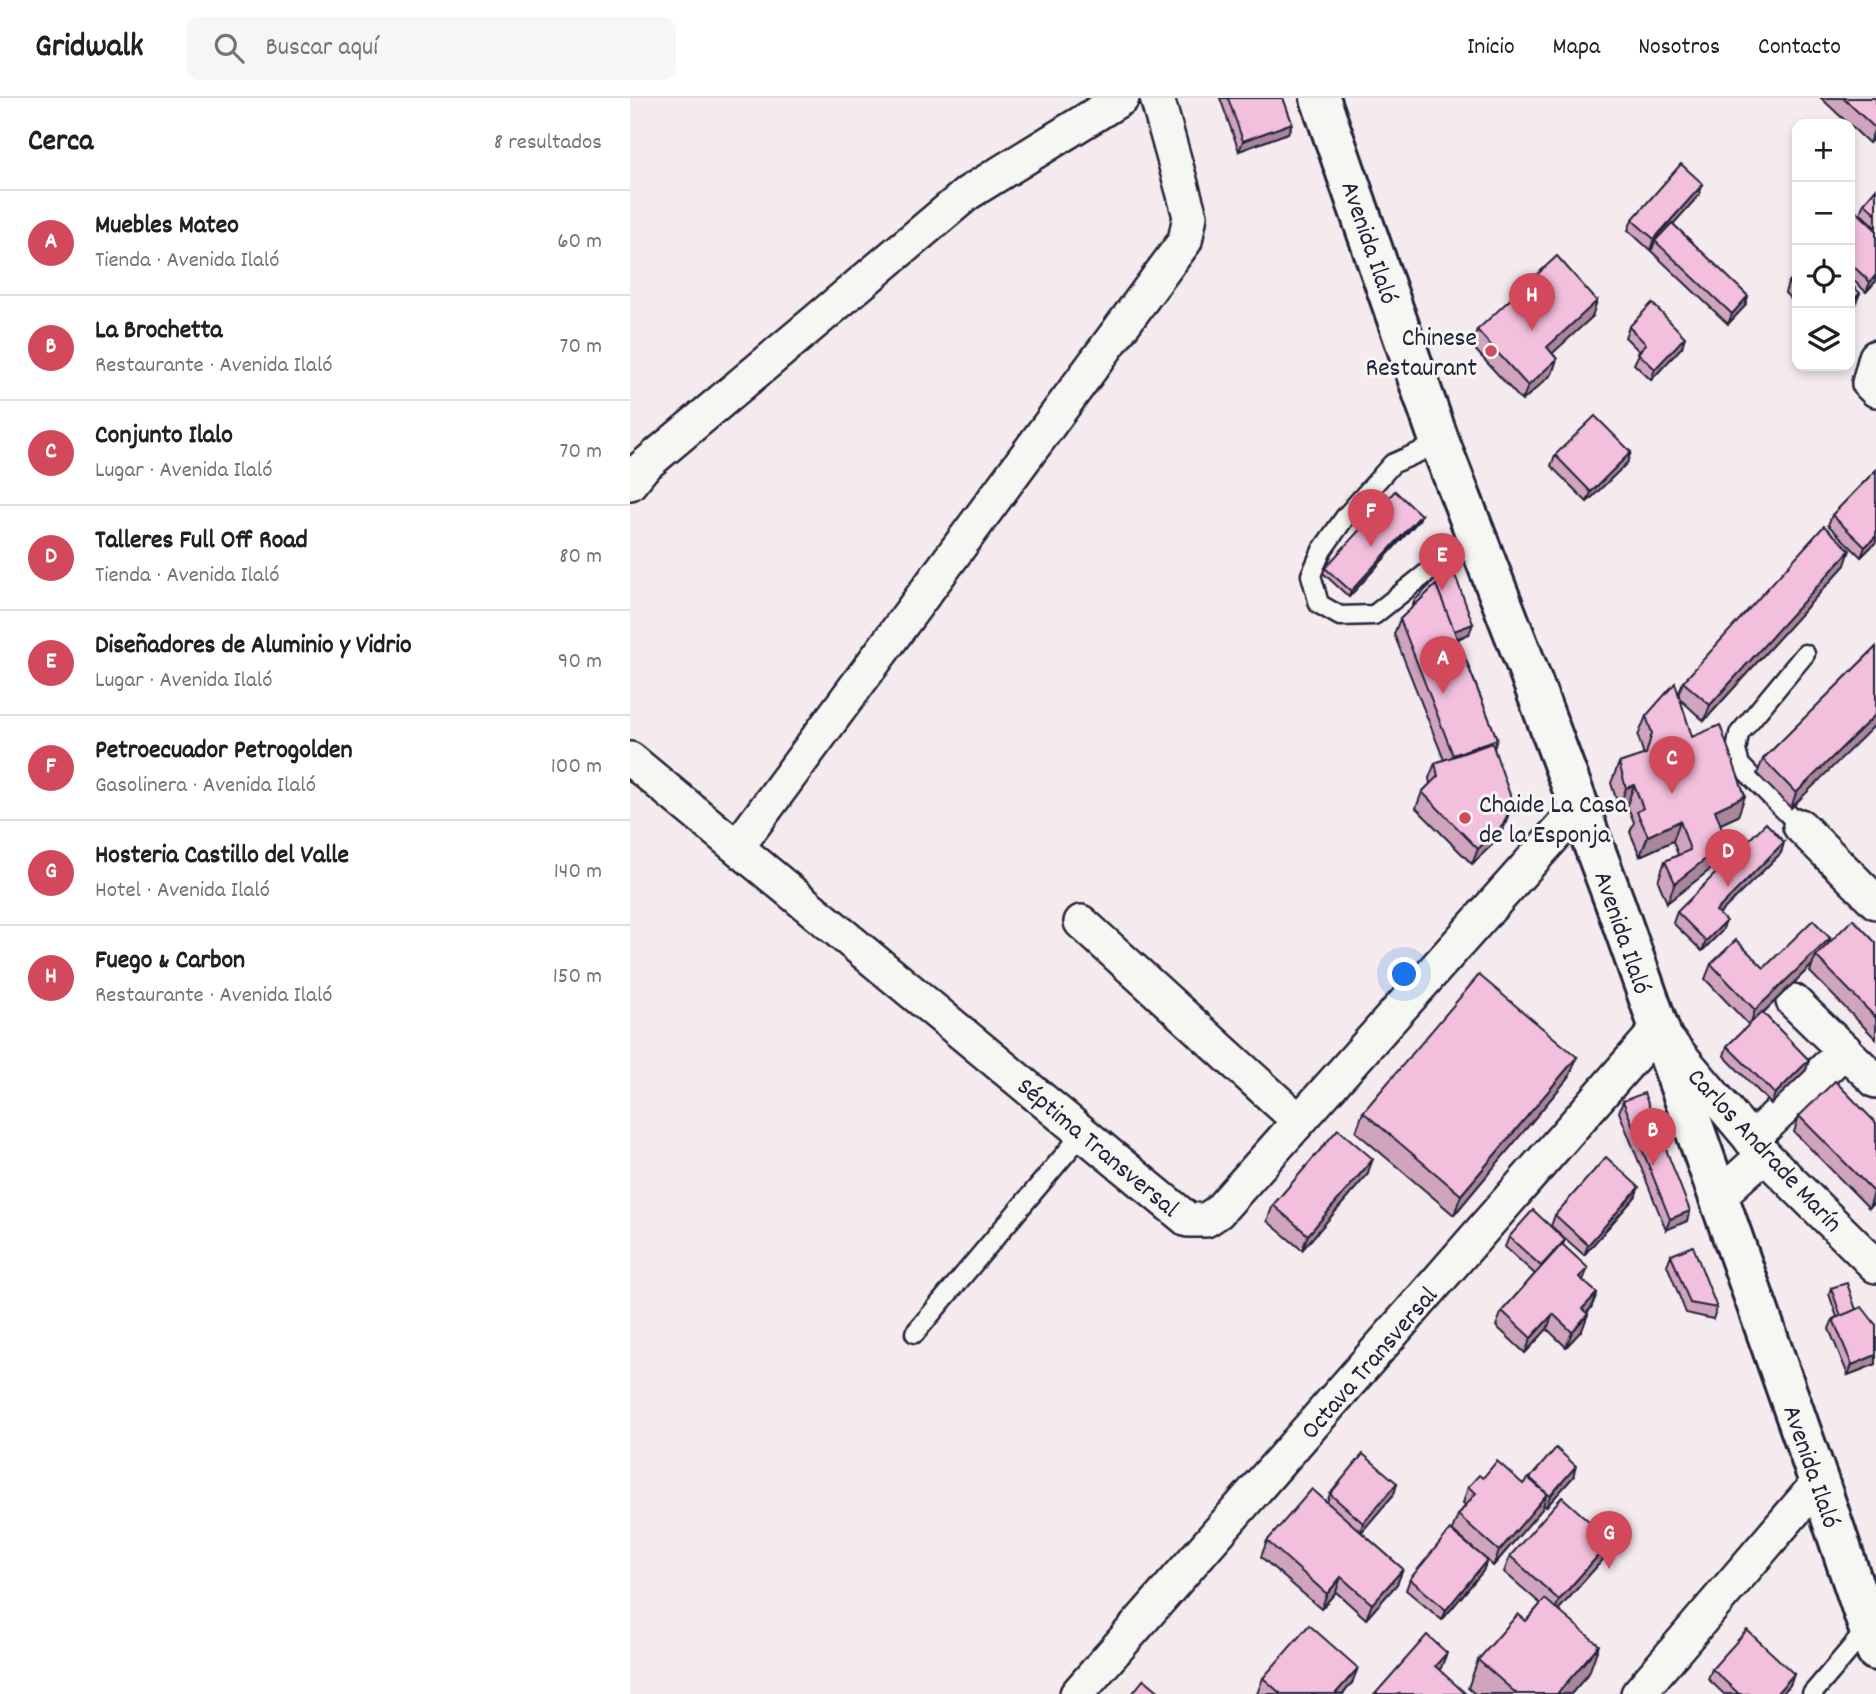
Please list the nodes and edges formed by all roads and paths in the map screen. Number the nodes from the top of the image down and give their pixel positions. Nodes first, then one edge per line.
1 (1122, 98) edge
2 (1157, 98) edge
3 (1320, 98) edge
4 (1876, 357) edge
5 (1876, 390) edge
6 (1440, 443) junction
7 (630, 483) edge
8 (1481, 550) junction
9 (1805, 654) dead end
10 (630, 759) edge
11 (1580, 807) junction
12 (1800, 826) joint
13 (738, 846) junction
14 (1876, 902) edge
15 (1081, 922) dead end
16 (1793, 1001) dead end
17 (1658, 1030) junction
18 (1845, 1050) junction
19 (1876, 1081) edge
20 (1299, 1121) junction
21 (1083, 1133) junction
22 (1758, 1147) junction
23 (1718, 1197) junction
24 (1876, 1266) edge
25 (915, 1334) dead end
26 (1819, 1482) junction
27 (1872, 1639) edge
28 (1077, 1694) edge
29 (1637, 1694) edge
30 (1812, 1694) edge

1 - 7 street
2 - 13 street
3 - 6 main road, Avenida Ilaló
4 - 5 street
6 - 8 main road, Avenida Ilaló
6 - 8 lane
8 - 11 main road, Avenida Ilaló
9 - 12 lane
10 - 13 street, Séptima Transversal
11 - 17 main road, Avenida Ilaló
11 - 20 street, Séptima Transversal
12 - 14 street
13 - 21 street, Séptima Transversal
15 - 20 street
16 - 18 street
17 - 22 street, Carlos Andrade Marín
17 - 23 main road, Avenida Ilaló
17 - 28 street, Octava Transversal
18 - 19 street
18 - 22 street
20 - 21 street, Séptima Transversal
21 - 25 lane
22 - 23 street
22 - 24 street, Carlos Andrade Marín
23 - 26 main road, Avenida Ilaló
26 - 27 main road, Avenida Ilaló
26 - 29 street
27 - 30 lane

